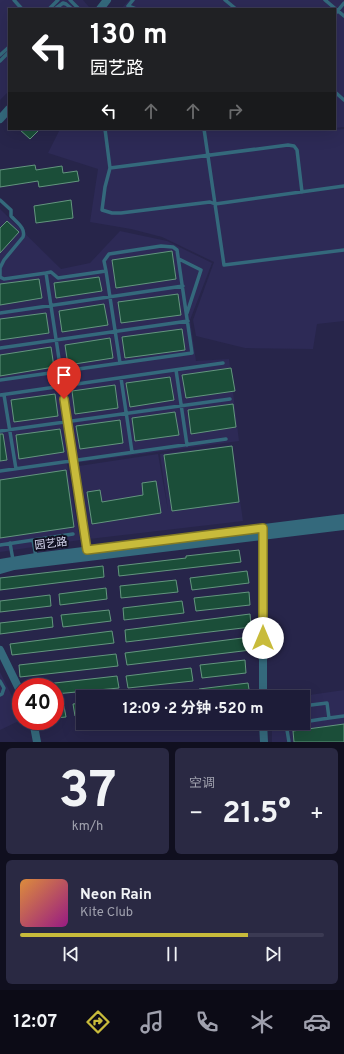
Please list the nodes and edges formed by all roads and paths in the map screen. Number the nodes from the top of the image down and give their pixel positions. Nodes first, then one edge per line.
1 (14, 0) edge
2 (58, 0) edge
3 (70, 0) edge
4 (96, 0) edge
5 (107, 0) edge
6 (133, 0) edge
7 (225, 0) edge
8 (325, 0) edge
9 (344, 3) edge
10 (21, 8) edge
11 (50, 8) edge
12 (56, 8) edge
13 (71, 8) edge
14 (78, 8) edge
15 (101, 8) edge
16 (133, 8) edge
17 (235, 8) edge
18 (332, 8) edge
19 (336, 12) edge
20 (344, 16) edge
21 (8, 48) edge
22 (8, 53) edge
23 (0, 55) edge
24 (0, 61) edge
25 (336, 93) edge
26 (344, 100) edge
27 (8, 110) edge
28 (0, 119) edge
29 (105, 130) edge
30 (204, 130) edge
31 (208, 155) junction
32 (110, 168) junction
33 (344, 186) edge
34 (302, 192) junction
35 (0, 200) edge
36 (215, 204) junction
37 (344, 250) edge
38 (179, 259) junction
39 (106, 271) junction
40 (46, 273) junction
41 (0, 277) edge
42 (183, 286) junction
43 (110, 297) junction
44 (51, 305) junction
45 (0, 313) edge
46 (187, 314) junction
47 (188, 321) junction
48 (115, 332) junction
49 (56, 340) junction
50 (0, 348) edge
51 (120, 363) junction
52 (223, 364) dead end
53 (176, 370) junction
54 (61, 372) junction
55 (121, 378) junction
56 (0, 380) edge
57 (62, 387) junction
58 (2, 395) edge
59 (230, 399) dead end
60 (181, 406) junction
61 (126, 414) junction
62 (67, 422) junction
63 (10, 429) junction
64 (0, 431) edge
65 (226, 439) dead end
66 (187, 445) junction
67 (132, 452) junction
68 (73, 461) junction
69 (16, 469) junction
70 (0, 471) edge
71 (344, 518) edge
72 (344, 526) edge
73 (263, 532) junction
74 (73, 534) dead end
75 (33, 540) junction
76 (10, 543) junction
77 (0, 545) edge
78 (87, 550) junction
79 (36, 557) junction
80 (13, 560) junction
81 (0, 563) edge
82 (0, 570) edge
83 (0, 650) edge
84 (14, 678) edge
85 (0, 680) edge
86 (263, 690) edge
87 (0, 695) edge
88 (310, 705) edge
89 (344, 716) edge
90 (329, 718) junction
91 (310, 721) edge
92 (35, 730) edge
93 (264, 730) edge
94 (288, 730) edge
95 (37, 742) edge
96 (264, 742) edge
97 (289, 742) edge

1 - 10 lane
2 - 11 lane
3 - 14 lane
4 - 15 street
5 - 15 street
6 - 16 lane
7 - 17 lane
8 - 18 lane
9 - 19 lane
12 - 13 lane
19 - 20 lane
21 - 23 lane
22 - 24 lane
25 - 26 lane
27 - 28 street
29 - 32 lane
30 - 31 lane
31 - 32 lane
31 - 34 lane
31 - 36 lane
32 - 36 lane
33 - 34 lane
34 - 36 lane
35 - 41 lane
36 - 37 lane
38 - 39 lane
38 - 42 lane
38 - 46 lane
39 - 40 lane
39 - 43 lane
40 - 41 lane
40 - 44 lane
42 - 43 lane
42 - 46 lane
43 - 44 lane
43 - 48 lane
44 - 45 lane
44 - 49 lane
46 - 47 lane
47 - 48 lane
47 - 51 lane
48 - 49 lane
48 - 51 lane
49 - 50 lane
49 - 54 lane
51 - 54 lane
52 - 53 lane
53 - 55 lane
53 - 60 lane
54 - 56 lane
55 - 57 lane
55 - 61 lane
57 - 58 lane
57 - 62 lane
58 - 63 lane
59 - 60 lane
60 - 61 lane
60 - 66 lane
61 - 62 lane
61 - 67 lane
62 - 63 lane
62 - 68 lane
63 - 64 lane
63 - 69 lane
65 - 66 lane
66 - 67 lane
67 - 68 lane
68 - 69 lane
68 - 78 lane
69 - 70 lane
71 - 73 street, 园艺路
72 - 73 street, 园艺路
73 - 78 street, 园艺路
73 - 82 street, 园艺路
73 - 86 street
74 - 75 lane
75 - 76 lane
75 - 79 lane
76 - 77 lane
76 - 80 lane
78 - 79 street, 园艺路
79 - 80 street, 园艺路
80 - 81 street, 园艺路
83 - 84 street
85 - 87 lane
88 - 90 lane
89 - 90 lane
90 - 91 lane
92 - 95 street
93 - 96 street
94 - 97 lane

